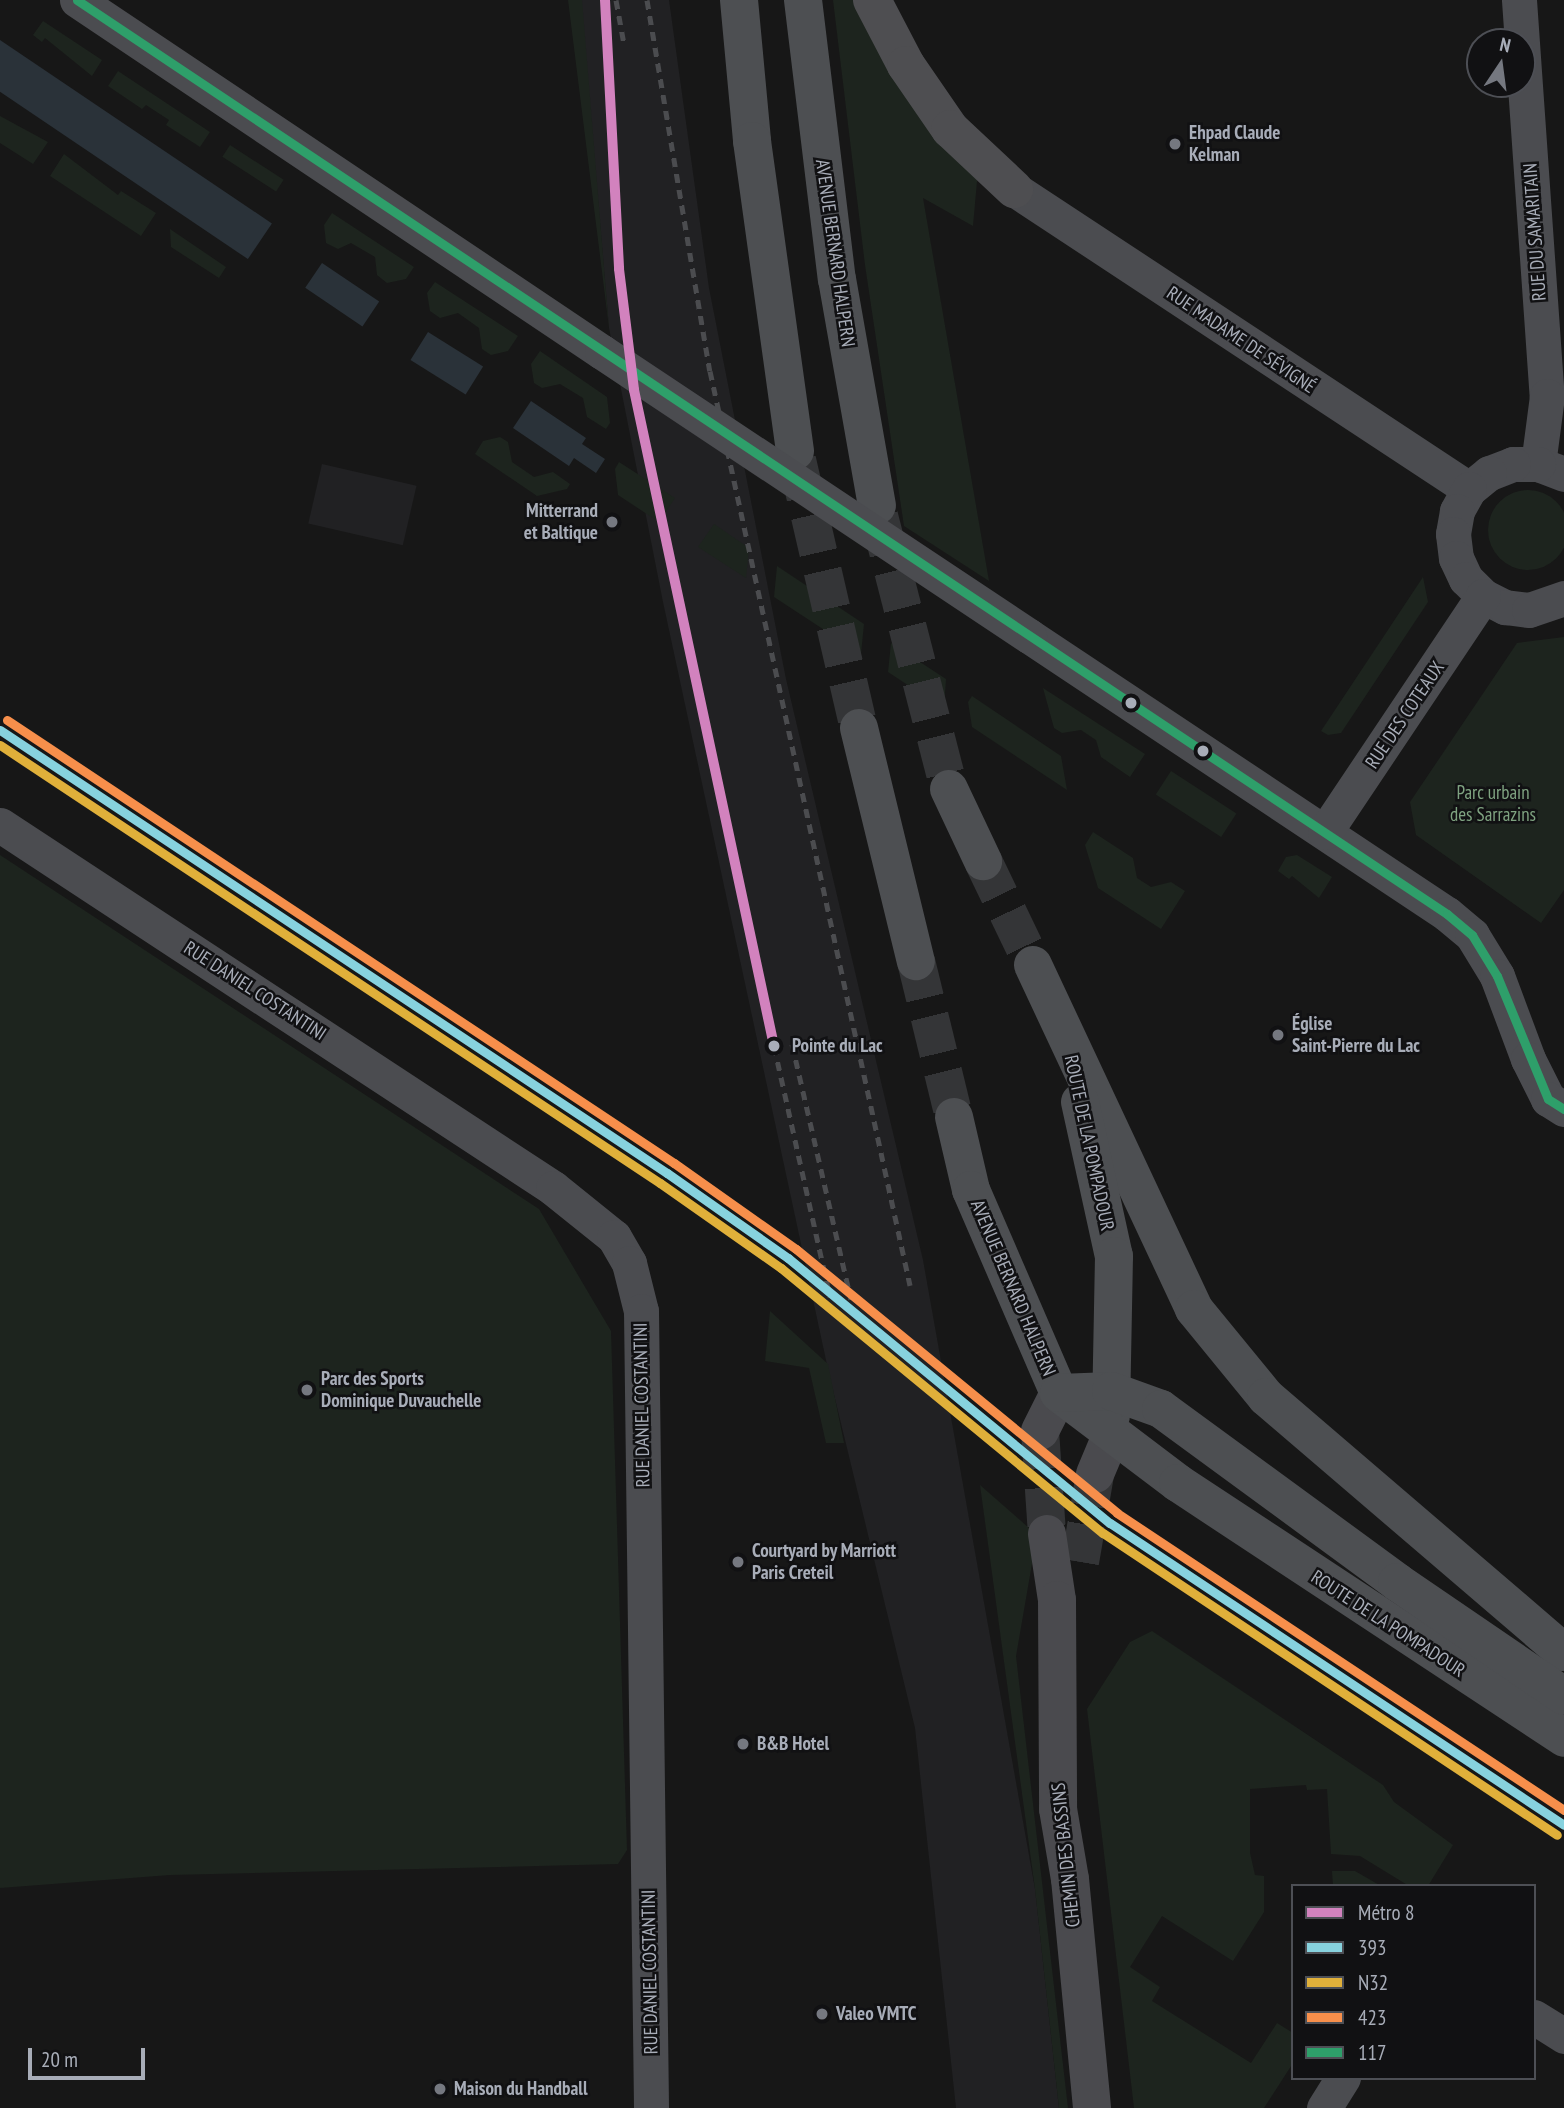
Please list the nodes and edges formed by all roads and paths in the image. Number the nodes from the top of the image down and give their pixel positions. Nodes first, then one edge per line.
1 (77, 0) edge
2 (739, 0) edge
3 (803, 0) edge
4 (872, 0) edge
5 (1519, 0) edge
6 (1014, 189) joint
7 (795, 451) tunnel mouth
8 (1551, 469) edge
9 (1469, 489) junction
10 (877, 506) tunnel mouth
11 (1483, 596) junction
12 (1564, 598) edge
13 (859, 728) tunnel mouth
14 (949, 789) tunnel mouth
15 (0, 825) edge
16 (1325, 832) junction
17 (983, 861) tunnel mouth
18 (916, 961) tunnel mouth
19 (1033, 965) tunnel mouth
20 (1064, 1033) junction
21 (1564, 1109) edge
22 (954, 1117) tunnel mouth
23 (1111, 1391) junction
24 (1059, 1393) junction
25 (1040, 1431) tunnel mouth
26 (1111, 1436) junction
27 (1096, 1474) tunnel mouth
28 (1047, 1534) tunnel mouth
29 (1080, 1562) tunnel mouth
30 (1057, 1600) junction
31 (1564, 1652) edge
32 (1564, 1696) edge
33 (1564, 1738) edge
34 (1536, 2018) edge
35 (1564, 2036) edge
36 (1342, 2080) edge
37 (651, 2108) edge
38 (1092, 2108) edge
39 (1324, 2108) edge

1 - 16 street, bridge
2 - 7 main road
3 - 10 main road, AVENUE BERNARD HALPERN
4 - 6 highway
5 - 8 street, RUE DU SAMARITAIN
6 - 9 street, RUE MADAME DE SÉVIGNÉ
8 - 9 street
9 - 11 street
11 - 12 street
11 - 16 street, RUE DES COTEAUX
13 - 18 main road
14 - 17 main road
15 - 37 street, RUE DANIEL COSTANTINI
16 - 21 street
19 - 20 main road
20 - 23 main road, ROUTE DE LA POMPADOUR
20 - 31 main road, ROUTE DE LA POMPADOUR
22 - 24 main road, AVENUE BERNARD HALPERN
23 - 24 main road
23 - 26 main road, ROUTE DE LA POMPADOUR
23 - 32 main road
24 - 25 main road
24 - 26 main road, AVENUE BERNARD HALPERN
26 - 27 main road
26 - 33 main road, ROUTE DE LA POMPADOUR
28 - 30 main road, CHEMIN DES BASSINS
29 - 30 main road
30 - 38 main road, CHEMIN DES BASSINS
34 - 35 street
36 - 39 street

